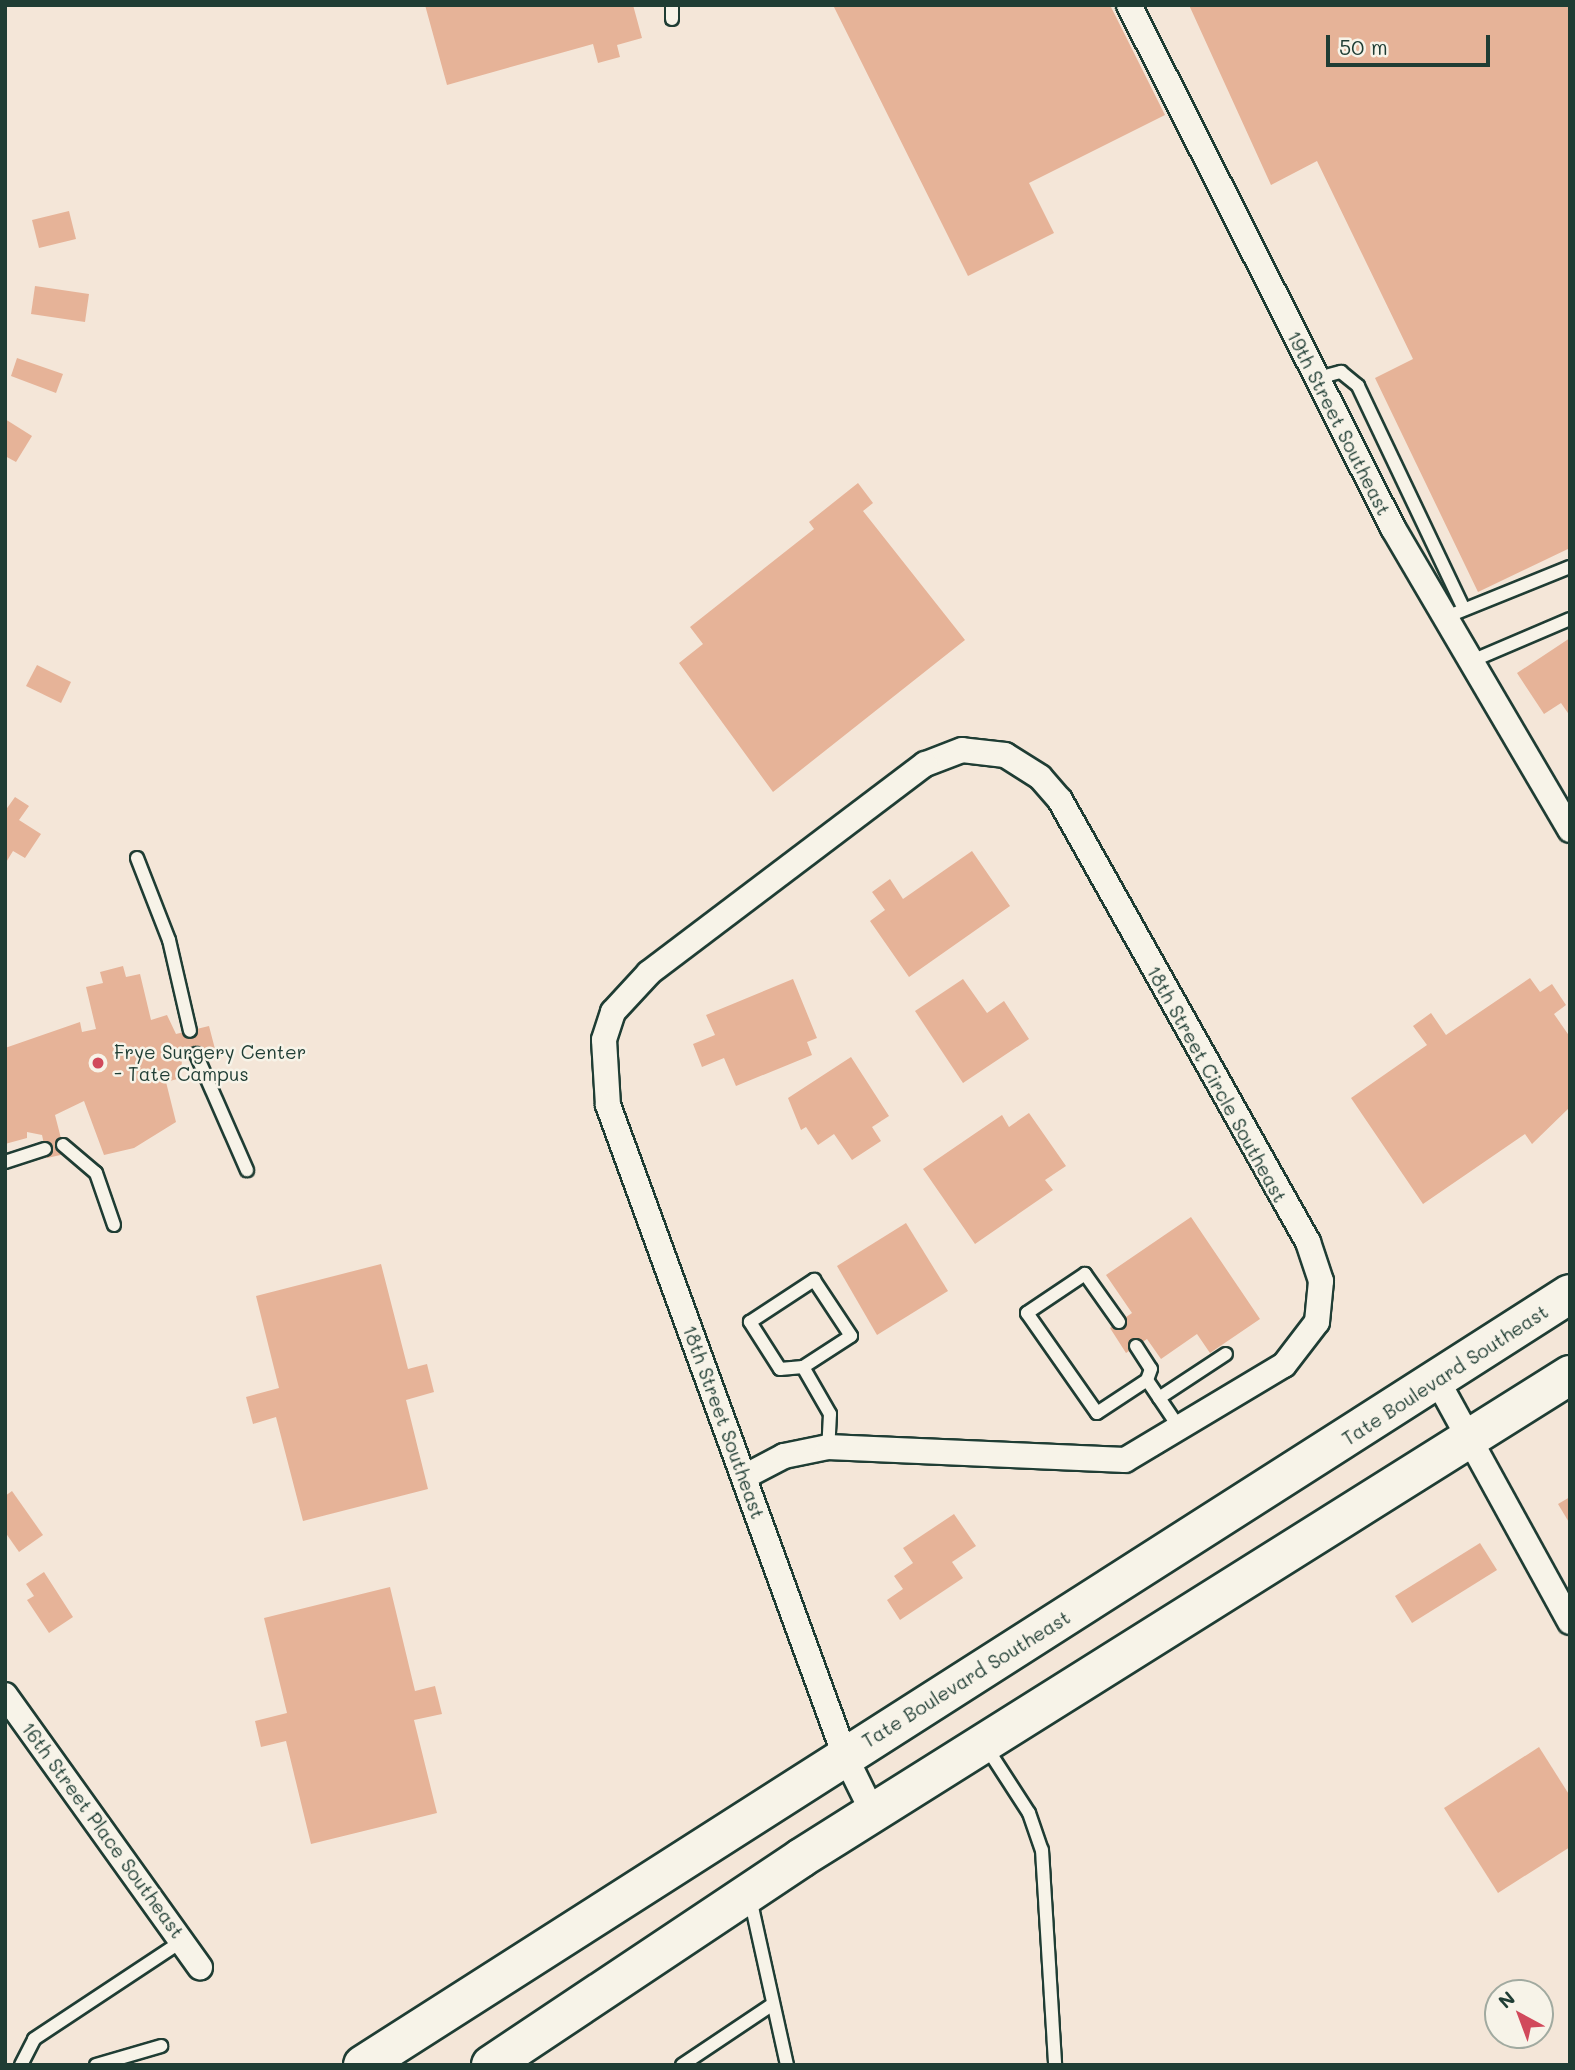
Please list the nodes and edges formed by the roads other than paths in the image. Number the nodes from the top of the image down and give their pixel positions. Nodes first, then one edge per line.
1 (672, 5) edge
2 (1129, 5) edge
3 (672, 19) dead end
4 (1318, 379) junction
5 (1570, 567) edge
6 (1464, 609) junction
7 (1570, 619) edge
8 (1441, 620) junction
9 (1467, 663) junction
10 (1570, 830) edge
11 (137, 858) dead end
12 (608, 1025) joint
13 (190, 1031) dead end
14 (196, 1054) dead end
15 (62, 1145) dead end
16 (45, 1149) dead end
17 (5, 1162) edge
18 (247, 1170) dead end
19 (114, 1225) dead end
20 (1570, 1294) edge
21 (1119, 1322) dead end
22 (1136, 1346) dead end
23 (1226, 1354) dead end
24 (803, 1367) junction
25 (1570, 1375) edge
26 (1147, 1380) junction
27 (1437, 1380) junction
28 (1159, 1398) junction
29 (1180, 1429) junction
30 (1469, 1438) junction
31 (828, 1447) junction
32 (744, 1476) junction
33 (1570, 1622) edge
34 (5, 1695) edge
35 (983, 1744) junction
36 (845, 1756) junction
37 (873, 1813) junction
38 (748, 1891) junction
39 (183, 1941) junction
40 (200, 1967) dead end
41 (770, 2006) junction
42 (161, 2046) dead end
43 (21, 2065) edge
44 (96, 2065) edge
45 (363, 2065) edge
46 (491, 2065) edge
47 (682, 2065) edge
48 (787, 2065) edge
49 (1055, 2065) edge

1 - 3 lane
2 - 4 street, 19th Street Southeast
4 - 6 lane
4 - 8 street, 19th Street Southeast
5 - 6 lane
6 - 8 lane
7 - 9 lane
8 - 9 street, 19th Street Southeast
9 - 10 street, 19th Street Southeast
11 - 13 lane
12 - 29 street, 18th Street Circle Southeast
12 - 32 street, 18th Street Southeast
14 - 18 lane
15 - 19 lane
16 - 17 lane
20 - 27 main road, Tate Boulevard Southeast
21 - 26 lane
22 - 26 lane
23 - 28 lane
24 - 24 lane
24 - 31 lane
25 - 30 main road
26 - 28 lane
27 - 30 street
27 - 36 main road, Tate Boulevard Southeast
28 - 29 lane
29 - 31 street, 18th Street Circle Southeast
30 - 33 street
30 - 35 main road
31 - 32 street, 18th Street Circle Southeast
32 - 36 street, 18th Street Southeast
34 - 39 street, 16th Street Place Southeast
35 - 37 main road
35 - 49 lane
36 - 37 street, 18th Street Southeast
36 - 45 main road, Tate Boulevard Southeast
37 - 38 main road
38 - 41 lane
38 - 46 main road
39 - 40 street, 16th Street Place Southeast
39 - 43 lane
41 - 47 lane
41 - 48 lane
42 - 44 lane

